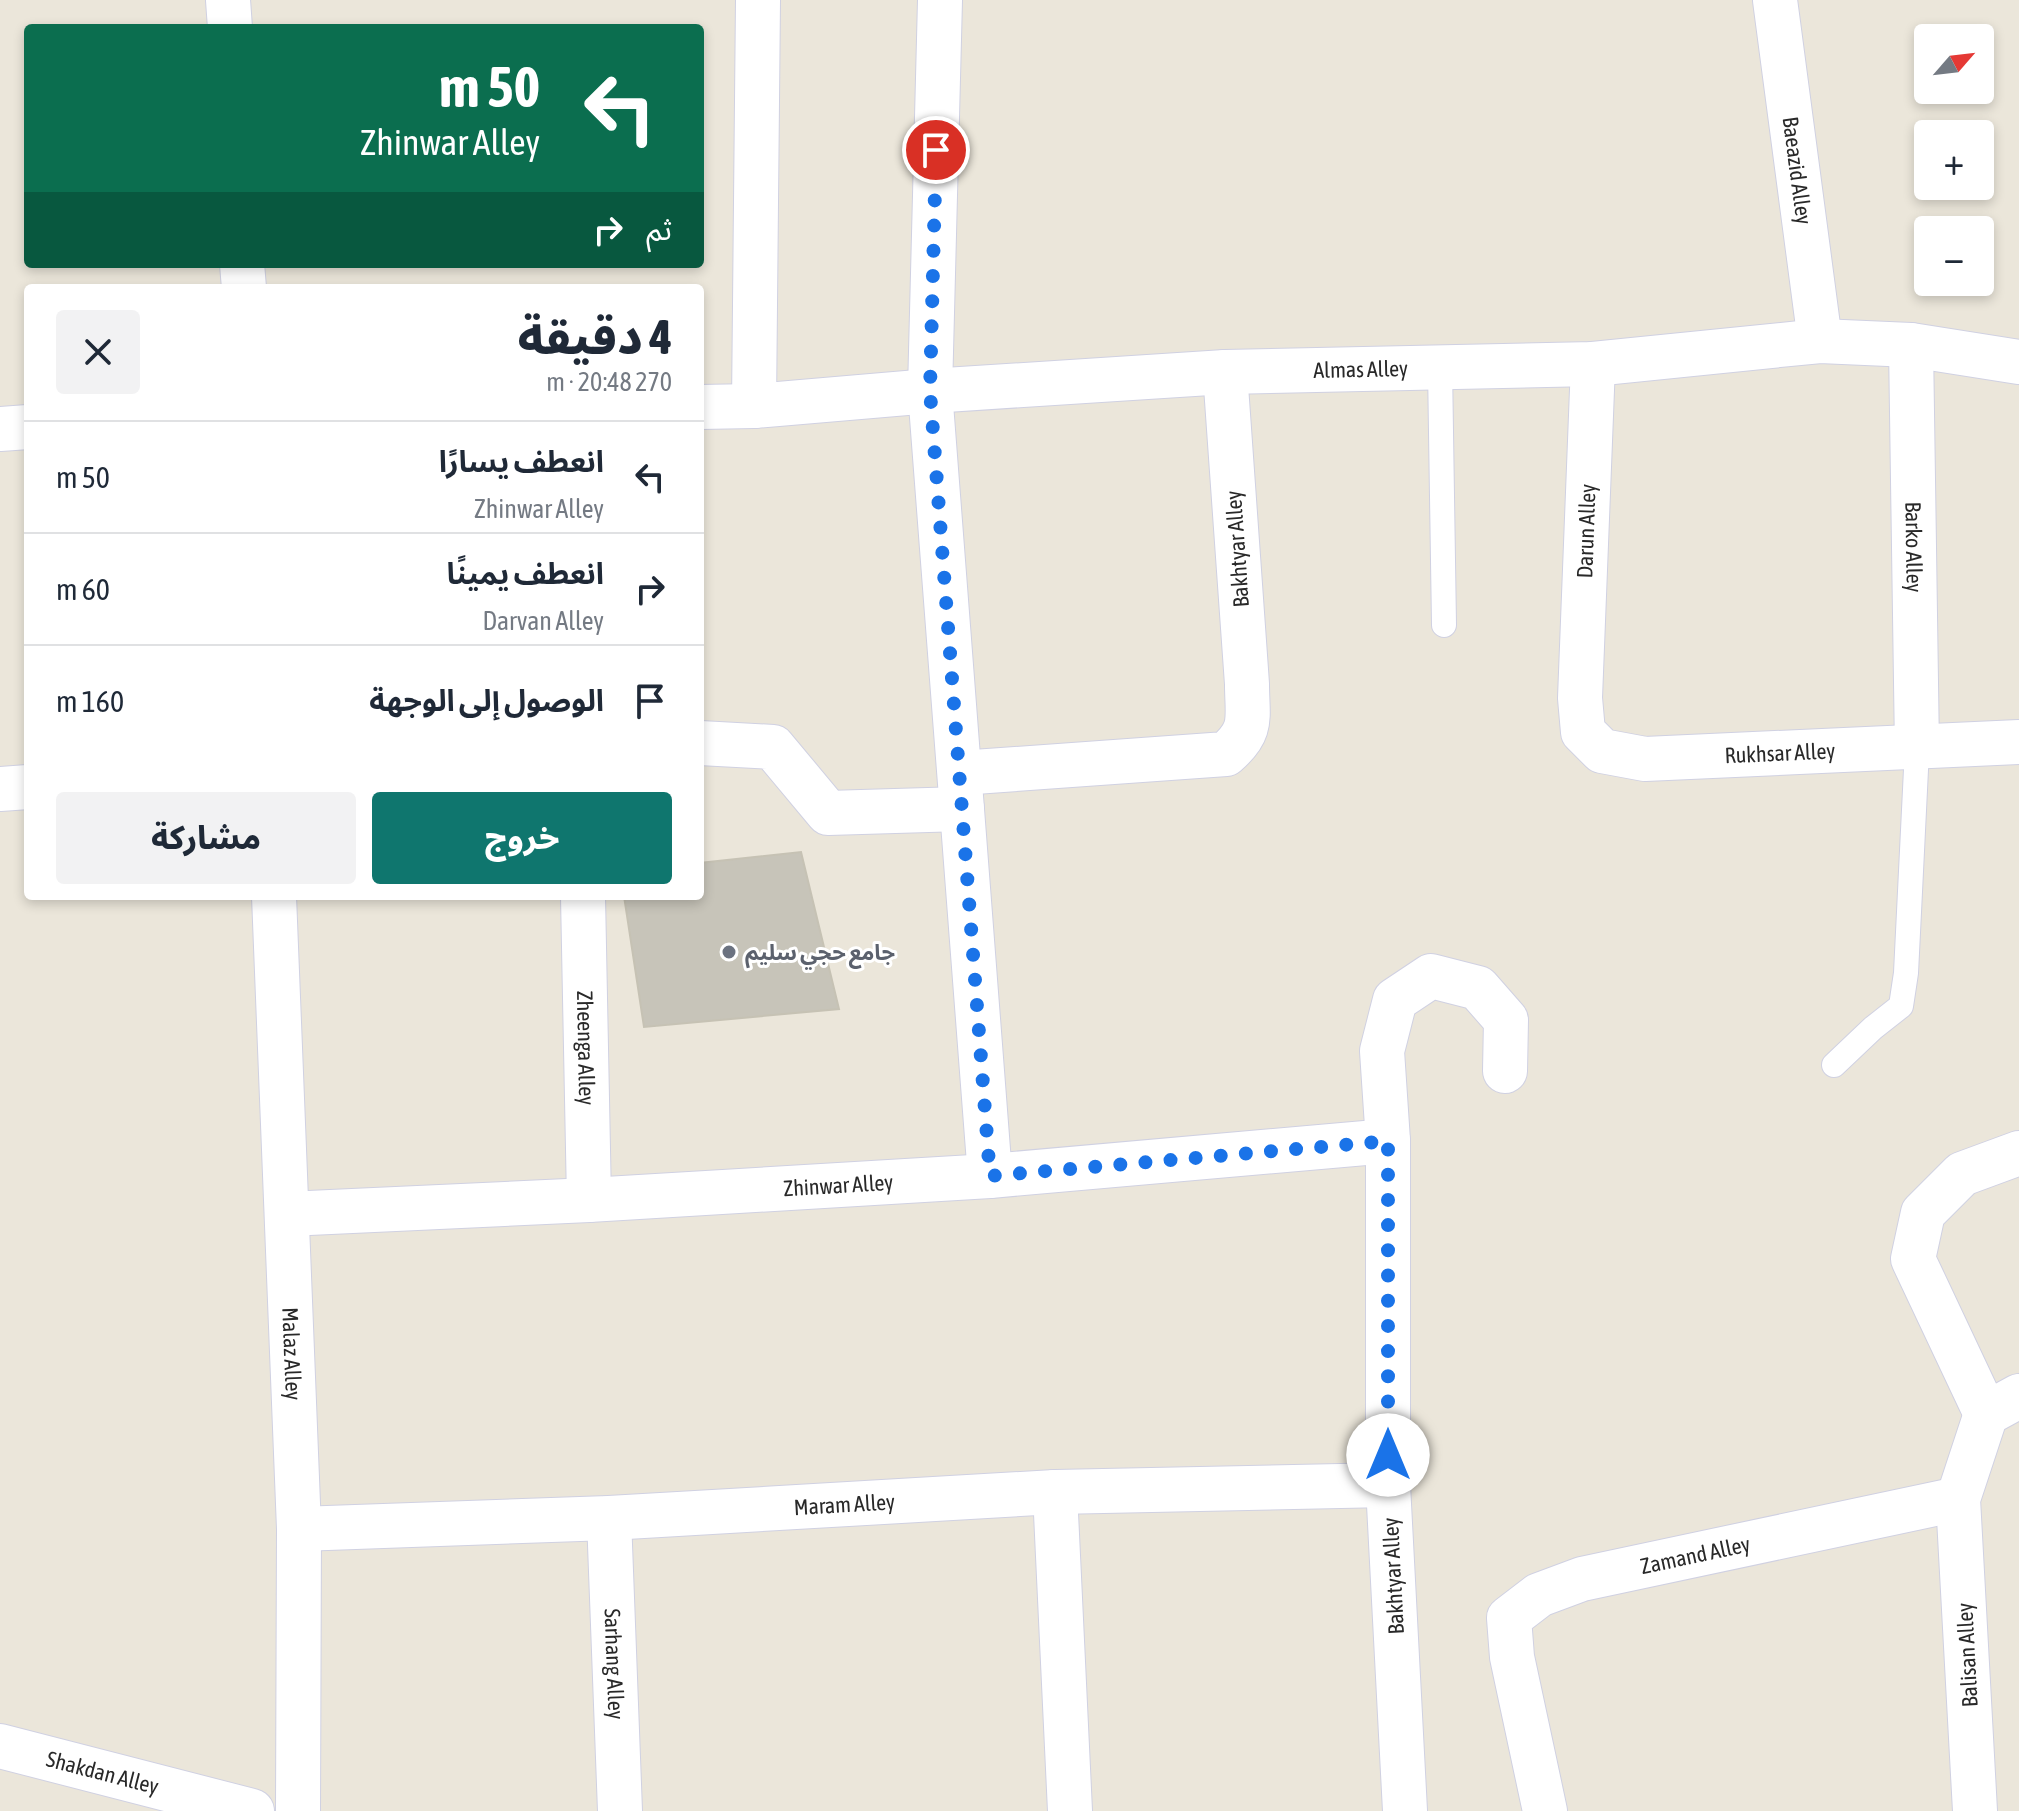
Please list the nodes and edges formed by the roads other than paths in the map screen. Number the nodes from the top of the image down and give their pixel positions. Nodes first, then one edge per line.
1 (228, 0) edge
2 (758, 0) edge
3 (940, 0) edge
4 (1775, 0) edge
5 (230, 24) edge
6 (1820, 341) junction
7 (1911, 345) junction
8 (2019, 362) edge
9 (1593, 364) junction
10 (1440, 367) junction
11 (1225, 372) junction
12 (930, 391) junction
13 (754, 406) junction
14 (704, 407) edge
15 (24, 427) edge
16 (0, 429) edge
17 (1444, 625) dead end
18 (1580, 698) joint
19 (2019, 742) edge
20 (704, 743) edge
21 (1917, 749) junction
22 (24, 787) edge
23 (0, 789) edge
24 (961, 791) junction
25 (274, 900) edge
26 (583, 900) edge
27 (1834, 1065) dead end
28 (1505, 1071) dead end
29 (1388, 1141) junction
30 (2019, 1153) edge
31 (990, 1176) junction
32 (589, 1200) junction
33 (287, 1214) junction
34 (2003, 1405) edge
35 (1388, 1485) junction
36 (1055, 1492) junction
37 (1958, 1499) junction
38 (609, 1518) junction
39 (299, 1529) junction
40 (0, 1746) edge
41 (252, 1811) edge
42 (298, 1811) edge
43 (620, 1811) edge
44 (1070, 1811) edge
45 (1405, 1811) edge
46 (1545, 1811) edge
47 (1975, 1811) edge

1 - 5 street
2 - 13 street
3 - 12 street
4 - 6 street, Baeazid Alley
6 - 7 street, Almas Alley
6 - 9 street, Almas Alley
7 - 8 street, Almas Alley
7 - 21 street, Barko Alley
9 - 10 street, Almas Alley
9 - 18 street, Darun Alley
10 - 11 street, Almas Alley
10 - 17 lane
11 - 12 street, Almas Alley
11 - 24 street, Bakhtyar Alley
12 - 13 street, Almas Alley
12 - 24 street
13 - 14 street, Almas Alley
15 - 16 street
18 - 21 street, Rukhsar Alley
19 - 21 street, Rukhsar Alley
20 - 24 street
21 - 27 lane
22 - 23 street
24 - 31 street
25 - 33 street, Malaz Alley
26 - 32 street, Zheenga Alley
28 - 29 street, Bakhtyar Alley
29 - 31 street, Zhinwar Alley
29 - 35 street, Bakhtyar Alley
30 - 34 street
31 - 32 street, Zhinwar Alley
32 - 33 street, Zhinwar Alley
33 - 39 street, Malaz Alley
34 - 37 street
35 - 36 street, Maram Alley
35 - 45 street, Bakhtyar Alley
36 - 38 street, Maram Alley
36 - 44 street
37 - 46 street, Zamand Alley
37 - 47 street, Balisan Alley
38 - 39 street, Maram Alley
38 - 43 street, Sarhang Alley
39 - 42 street, Malaz Alley
40 - 41 street, Shakdan Alley

